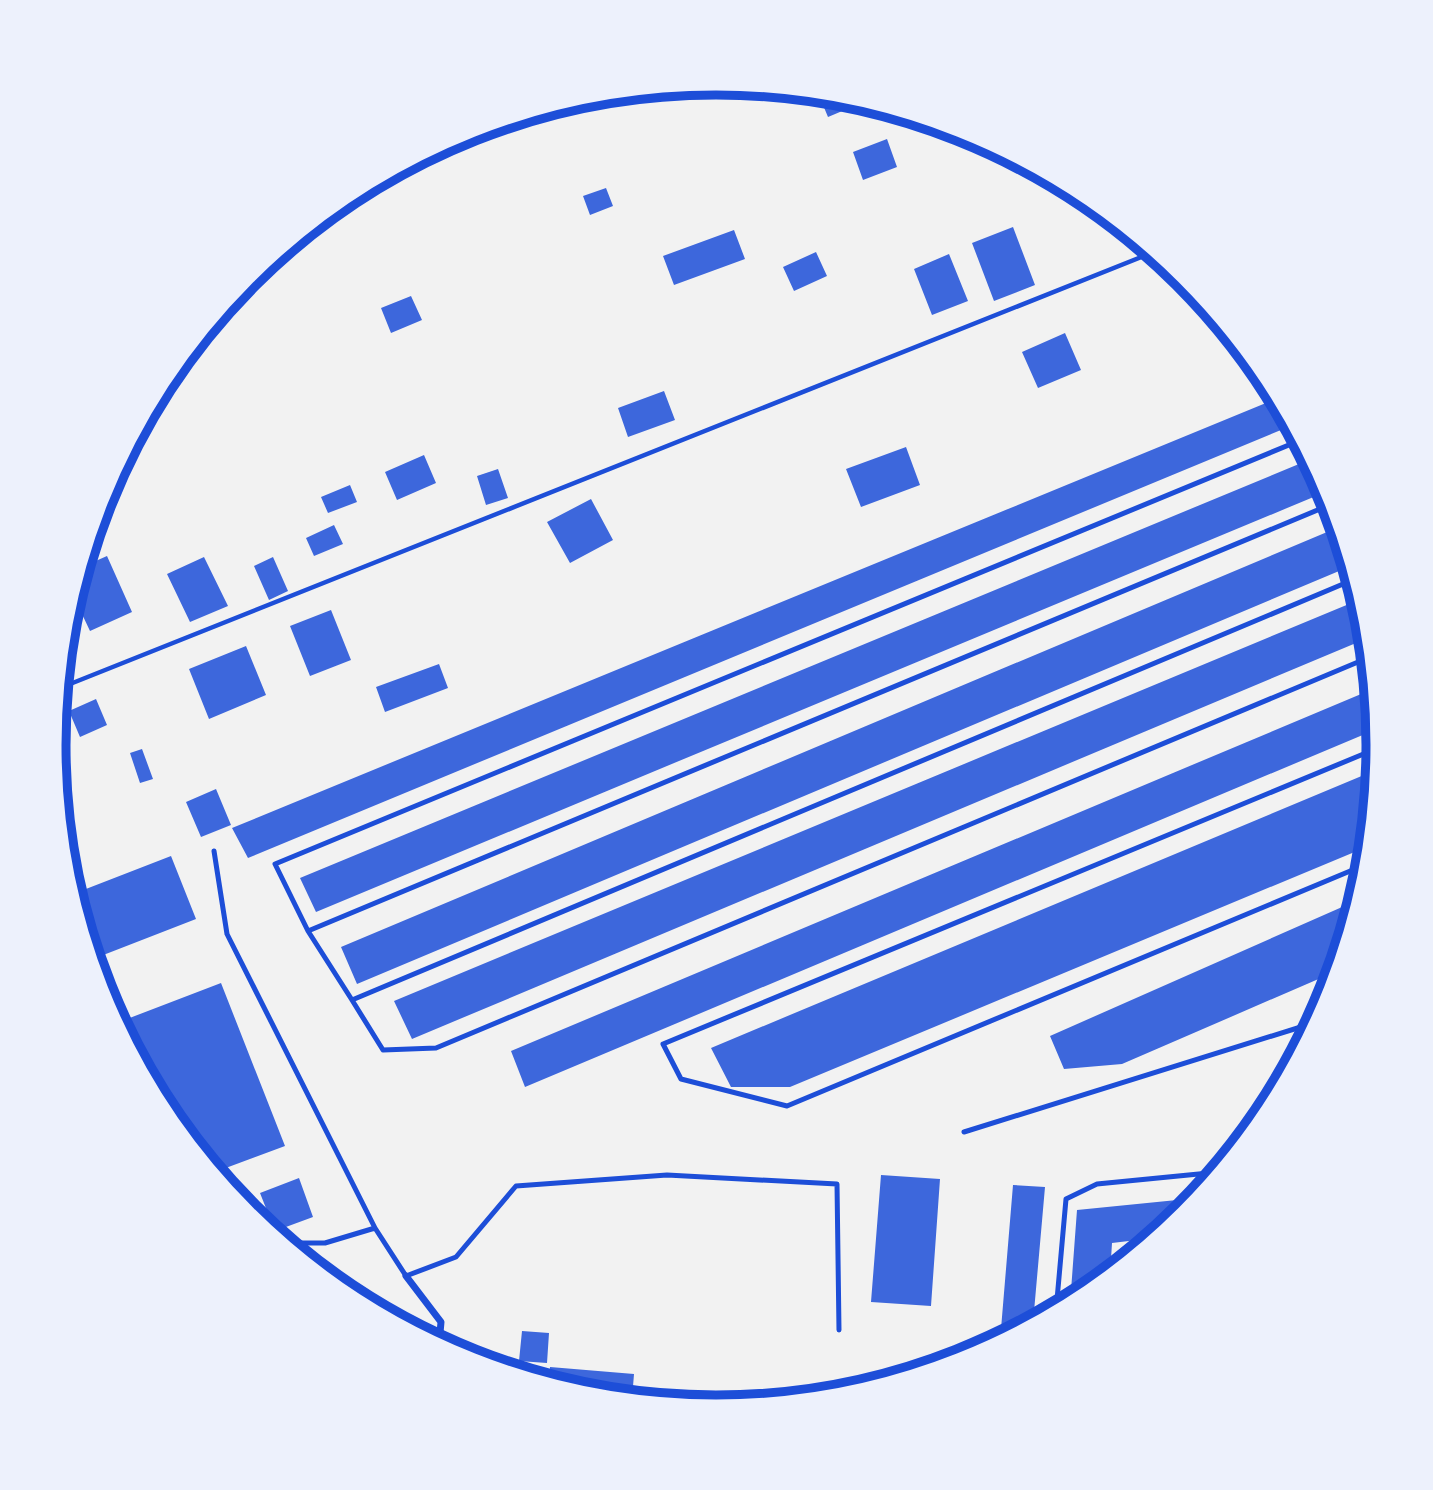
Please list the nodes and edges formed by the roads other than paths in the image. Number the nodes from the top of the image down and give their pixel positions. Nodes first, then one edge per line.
1 (1292, 444) edge
2 (1322, 508) edge
3 (1345, 583) edge
4 (1361, 661) edge
5 (1366, 753) edge
6 (214, 851) dead end
7 (1354, 869) edge
8 (308, 931) junction
9 (352, 1000) junction
10 (1301, 1027) edge
11 (964, 1132) dead end
12 (1206, 1173) edge
13 (375, 1228) junction
14 (299, 1243) edge
15 (406, 1276) junction
16 (1057, 1298) edge
17 (839, 1330) dead end
18 (440, 1333) edge

1 - 8 lane
2 - 8 lane
3 - 9 lane
4 - 9 lane
5 - 7 lane
6 - 13 lane
8 - 9 lane
10 - 11 lane
12 - 16 lane
13 - 14 lane
13 - 15 lane
15 - 17 lane
15 - 18 street

